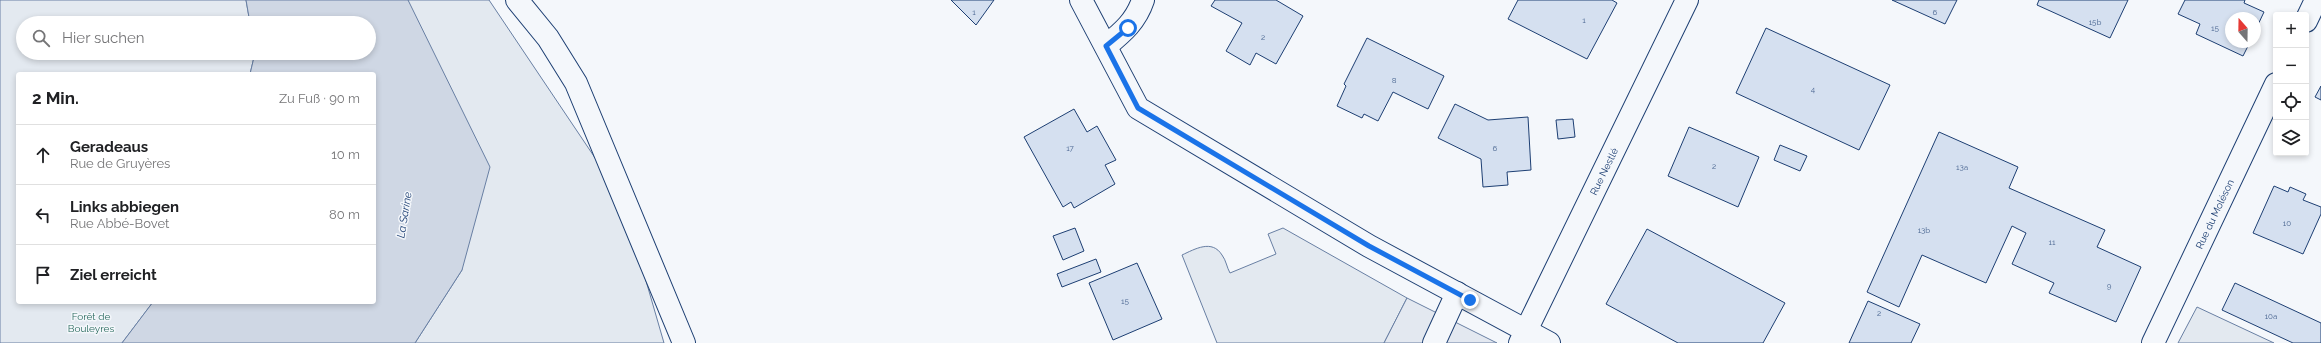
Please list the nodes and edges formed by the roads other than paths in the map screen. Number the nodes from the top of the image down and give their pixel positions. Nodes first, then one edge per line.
1 (517, 0) edge
2 (1081, 0) edge
3 (1144, 0) edge
4 (1687, 0) edge
5 (2316, 0) edge
6 (2309, 15) edge
7 (1106, 46) junction
8 (2273, 90) edge
9 (1457, 293) junction
10 (1523, 337) edge
11 (684, 343) edge
12 (1434, 343) edge
13 (1548, 343) edge
14 (2153, 343) edge

1 - 11 street
2 - 7 street
3 - 7 street
4 - 10 street, Rue Nestlé
5 - 6 street
7 - 9 street
8 - 14 street, Rue du Moléson
9 - 10 street
9 - 12 street
10 - 13 street

